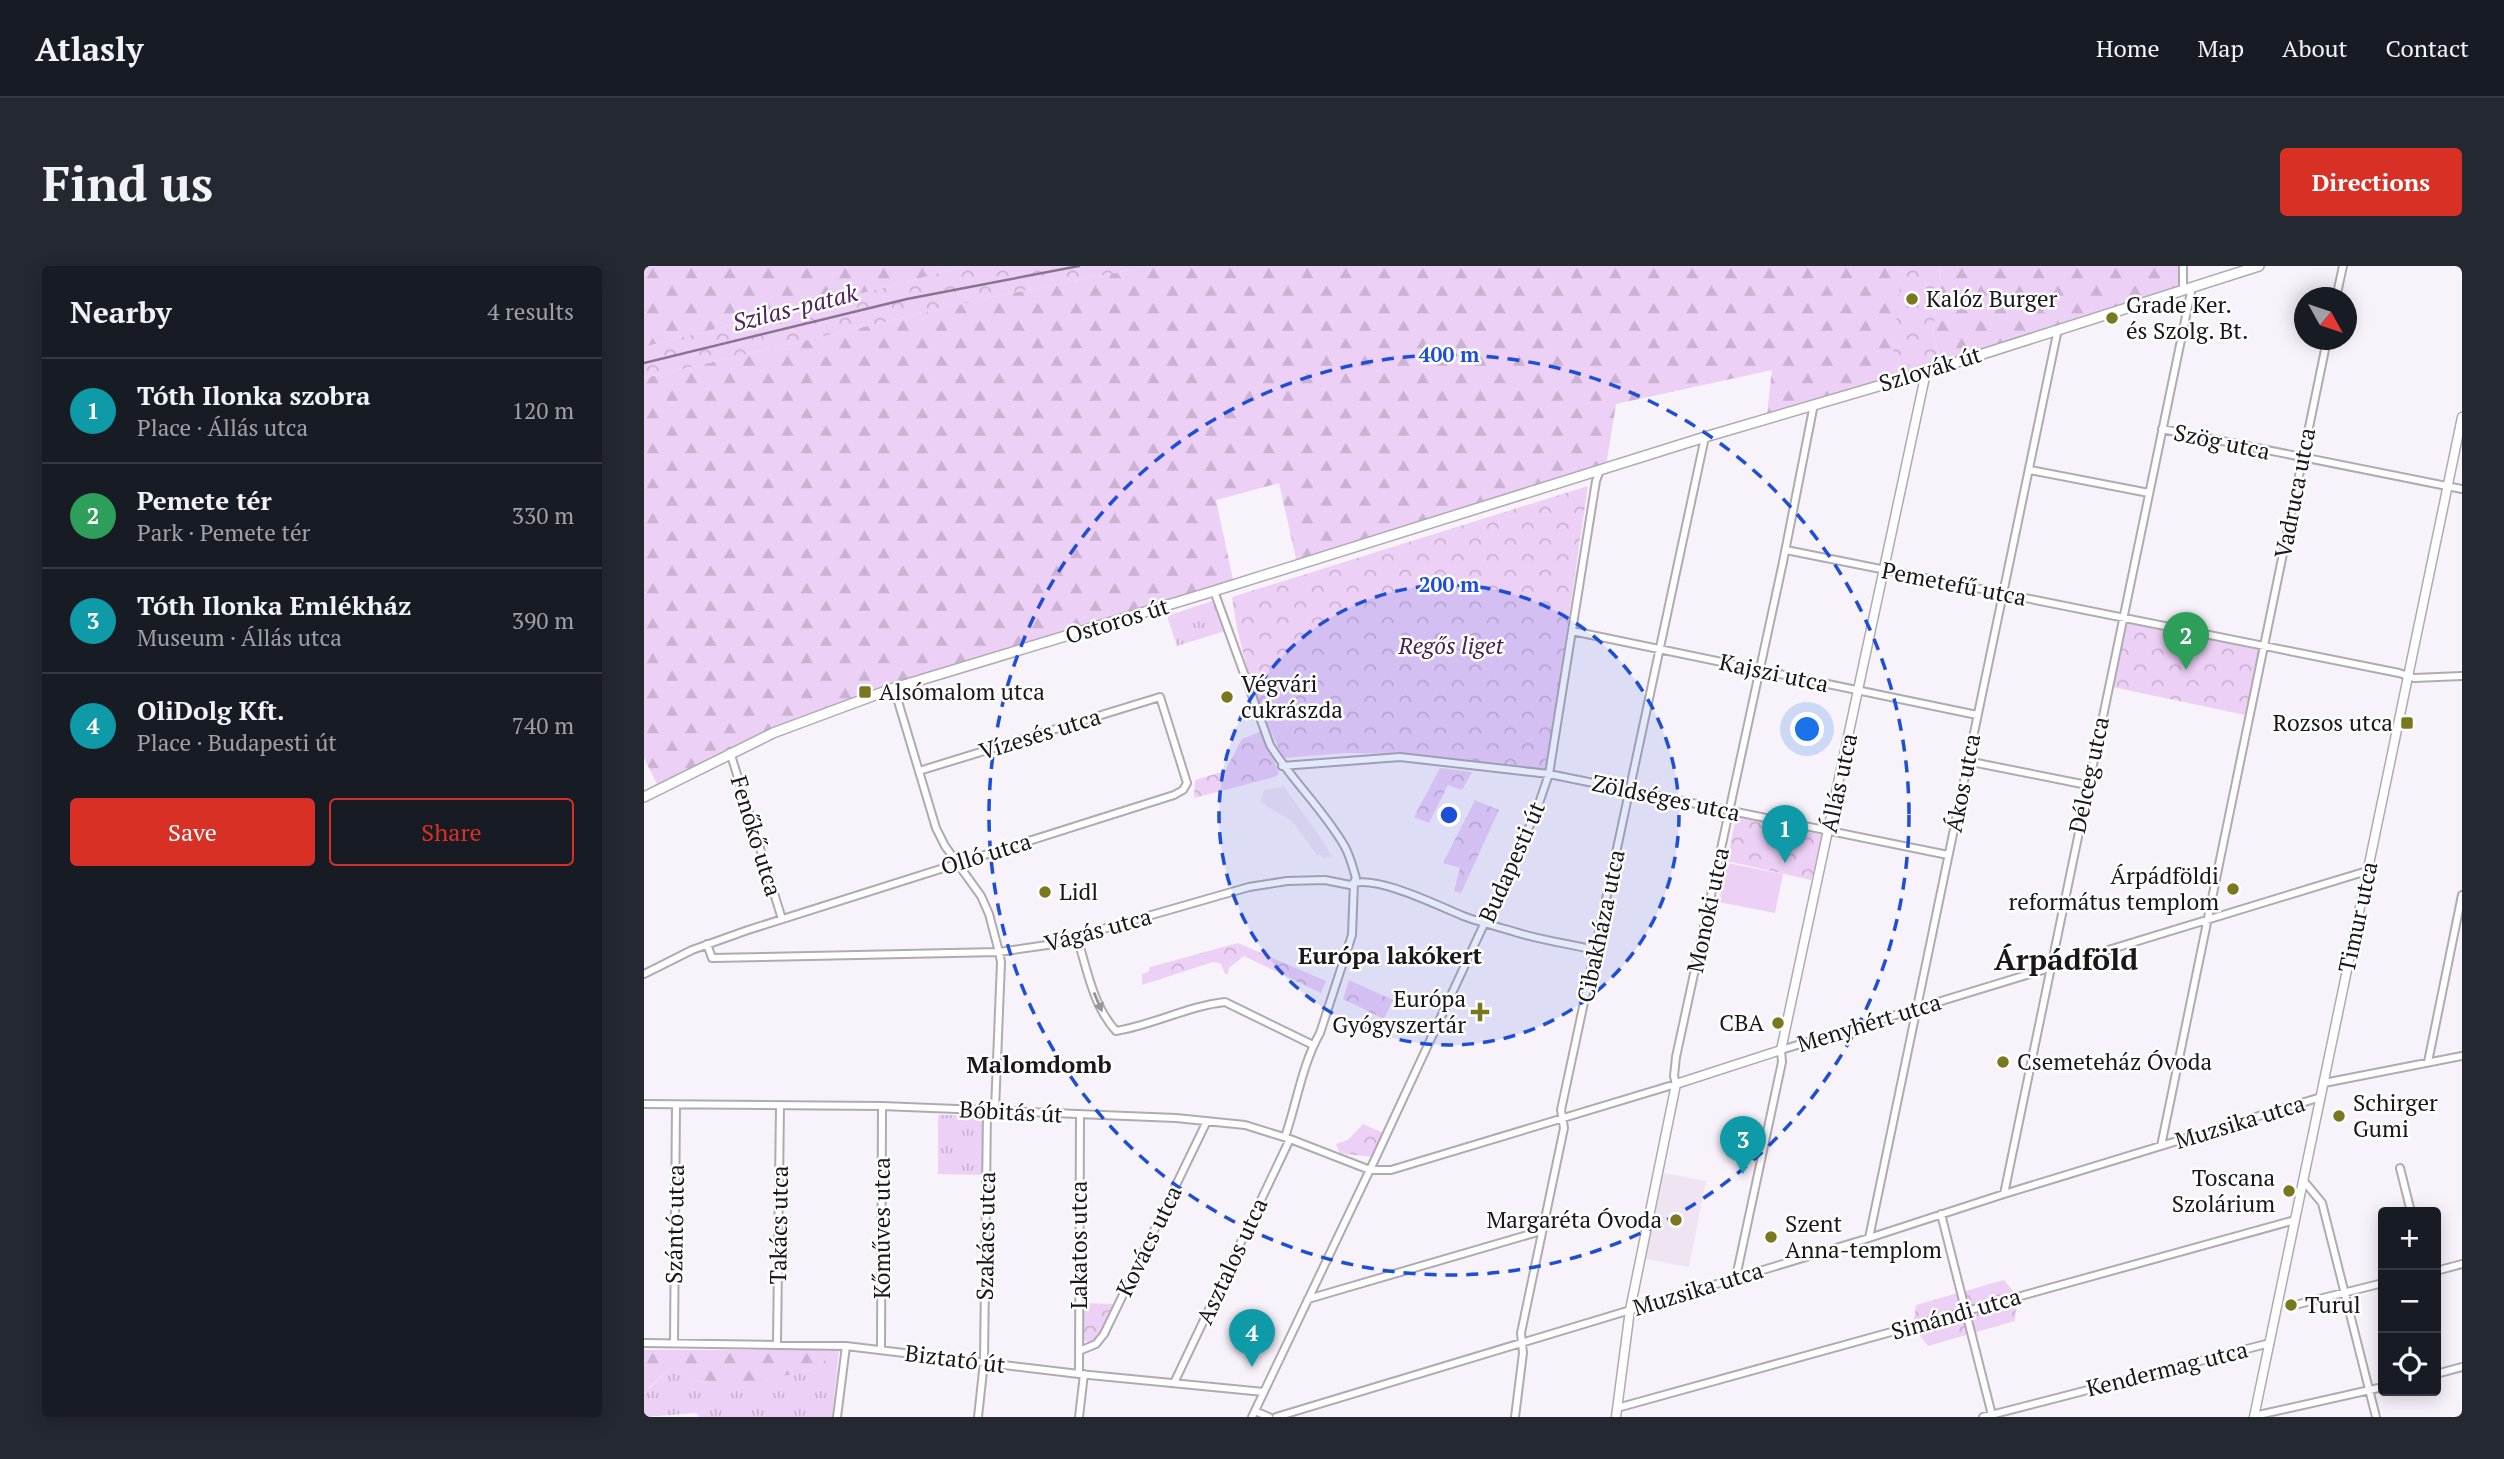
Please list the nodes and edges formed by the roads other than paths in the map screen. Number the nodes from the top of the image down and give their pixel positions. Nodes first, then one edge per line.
1 (2183, 266) edge
2 (2259, 266) edge
3 (2343, 266) edge
4 (2338, 287) edge
5 (2188, 288) junction
6 (2058, 328) junction
7 (2325, 350) edge
8 (1926, 372) junction
9 (1814, 404) junction
10 (2462, 421) edge
11 (2162, 429) junction
12 (1705, 437) junction
13 (2302, 458) junction
14 (1600, 470) junction
15 (2030, 470) junction
16 (2447, 486) junction
17 (2462, 489) edge
18 (2149, 494) junction
19 (1786, 550) junction
20 (1883, 570) junction
21 (1214, 592) junction
22 (2003, 593) junction
23 (2123, 617) junction
24 (1572, 631) junction
25 (2264, 646) junction
26 (1661, 650) junction
27 (1760, 670) junction
28 (2408, 676) junction
29 (2462, 676) edge
30 (894, 688) junction
31 (1858, 691) junction
32 (1977, 715) junction
33 (730, 752) junction
34 (1967, 761) junction
35 (1282, 766) junction
36 (919, 771) junction
37 (1549, 774) junction
38 (1187, 783) joint
39 (2087, 785) junction
40 (1631, 791) junction
41 (644, 797) edge
42 (1729, 811) junction
43 (1829, 831) junction
44 (1948, 855) junction
45 (958, 862) junction
46 (2367, 872) junction
47 (1354, 882) junction
48 (2462, 895) edge
49 (782, 919) junction
50 (2208, 920) junction
51 (1486, 922) junction
52 (1077, 937) junction
53 (707, 944) junction
54 (1595, 950) junction
55 (999, 953) junction
56 (2050, 967) junction
57 (644, 974) edge
58 (1917, 1009) junction
59 (1313, 1045) junction
60 (1781, 1050) junction
61 (2462, 1056) edge
62 (2428, 1062) junction
63 (2323, 1083) junction
64 (1676, 1084) junction
65 (2321, 1097) junction
66 (644, 1104) edge
67 (677, 1105) junction
68 (780, 1106) junction
69 (883, 1106) junction
70 (991, 1110) junction
71 (1080, 1115) junction
72 (1563, 1118) junction
73 (1207, 1121) junction
74 (1287, 1138) junction
75 (2161, 1146) junction
76 (2400, 1168) dead end
77 (1370, 1170) junction
78 (2303, 1180) junction
79 (2004, 1194) junction
80 (2410, 1207) edge
81 (1941, 1214) junction
82 (2295, 1220) junction
83 (1541, 1231) junction
84 (1869, 1238) junction
85 (2462, 1264) edge
86 (2440, 1270) edge
87 (1736, 1277) junction
88 (2378, 1284) edge
89 (2344, 1292) junction
90 (1308, 1299) junction
91 (2295, 1305) dead end
92 (1630, 1310) junction
93 (1965, 1311) junction
94 (674, 1342) junction
95 (1522, 1342) junction
96 (644, 1343) edge
97 (777, 1343) junction
98 (2270, 1343) junction
99 (846, 1346) junction
100 (881, 1350) junction
101 (1079, 1351) junction
102 (984, 1362) junction
103 (2462, 1367) edge
104 (2441, 1373) edge
105 (1082, 1374) junction
106 (1174, 1383) junction
107 (2378, 1388) edge
108 (2369, 1391) junction
109 (1264, 1392) junction
110 (1617, 1412) edge
111 (1254, 1414) edge
112 (1992, 1415) junction
113 (837, 1417) edge
114 (978, 1417) edge
115 (1079, 1417) edge
116 (1269, 1417) edge
117 (1276, 1417) edge
118 (1515, 1417) edge
119 (1983, 1417) edge
120 (2254, 1417) edge
121 (2376, 1417) edge

1 - 5 street
2 - 5 main road, Szlovák út
3 - 4 street
5 - 6 main road, Szlovák út
5 - 11 street
6 - 8 main road, Szlovák út
6 - 15 street, Ákos utca
7 - 13 street, Vadruca utca
8 - 9 main road, Szlovák út
8 - 20 street, Állás utca
9 - 12 main road, Szlovák út
9 - 19 street, Monoki utca
10 - 16 street, Timur utca
11 - 13 street, Szög utca
11 - 18 street
12 - 14 main road, Szlovák út
12 - 26 street, Cibakháza utca
13 - 16 street, Szög utca
13 - 25 street, Vadruca utca
14 - 21 main road, Ostoros út
14 - 24 street, Budapesti út
15 - 18 street
15 - 22 street, Ákos utca
16 - 17 street, Szög utca
16 - 28 street, Timur utca
18 - 23 street
19 - 20 street, Pemetefű utca
19 - 27 street, Monoki utca
20 - 22 street, Pemetefű utca
20 - 31 street, Állás utca
21 - 30 main road, Ostoros út
21 - 35 street, Asztalos utca
22 - 23 street, Pemetefű utca
22 - 32 street, Ákos utca
23 - 25 street, Pemetefű utca
23 - 39 street, Délceg utca
24 - 26 street, Kajszi utca
24 - 37 street, Budapesti út
25 - 28 street
25 - 50 street, Vadruca utca
26 - 27 street, Kajszi utca
26 - 40 street, Cibakháza utca
27 - 31 street, Kajszi utca
27 - 42 street, Monoki utca
28 - 29 street
28 - 46 street, Timur utca
30 - 33 main road, Ostoros út
30 - 36 street
31 - 32 street, Kajszi utca
31 - 43 street, Állás utca
32 - 34 street, Ákos utca
33 - 41 main road, Ostoros út
33 - 49 street, Fenőkő utca
34 - 39 street
34 - 44 street, Ákos utca
35 - 37 street, Zöldséges utca
35 - 47 street, Asztalos utca
36 - 38 street, Vízesés utca
36 - 45 street
37 - 40 street, Zöldséges utca
37 - 51 street, Budapesti út
38 - 45 street, Olló utca
39 - 56 street, Délceg utca
40 - 42 street, Zöldséges utca
40 - 54 street, Cibakháza utca
42 - 43 street, Zöldséges utca
42 - 64 street, Monoki utca
43 - 44 street, Zöldséges utca
43 - 60 street, Állás utca
44 - 58 street, Ákos utca
45 - 49 street, Olló utca
45 - 55 street
46 - 50 street, Menyhért utca
46 - 63 street, Timur utca
47 - 51 street, Vágás utca
47 - 52 street, Vágás utca
47 - 59 street, Asztalos utca
48 - 62 street
49 - 53 street
50 - 56 street, Menyhért utca
50 - 75 street
51 - 54 street, Vágás utca
51 - 77 street, Budapesti út
52 - 55 street, Vágás utca
52 -> 59 street
53 - 55 street, Vágás utca
53 - 57 street
54 - 72 street, Cibakháza utca
55 - 70 street
56 - 58 street, Menyhért utca
56 - 79 street, Délceg utca
58 - 60 street, Menyhért utca
58 - 84 street, Ákos utca
59 - 74 street, Asztalos utca
60 - 64 street, Menyhért utca
60 - 87 street, Állás utca
61 - 62 street
62 - 63 street
63 - 65 street, Timur utca
64 - 72 street, Menyhért utca
64 - 92 street, Monoki utca
65 - 75 street, Muzsika utca
65 - 78 street, Timur utca
66 - 67 street, Bóbitás út
67 - 68 street, Bóbitás út
67 - 94 street, Szántó utca
68 - 69 street, Bóbitás út
68 - 97 street, Takács utca
69 - 70 street, Bóbitás út
69 - 100 street, Kőműves utca
70 - 71 street, Bóbitás út
70 - 102 street, Szakács utca
71 - 73 street, Bóbitás út
71 - 101 street, Lakatos utca
72 - 77 street, Menyhért utca
72 - 83 street, Cibakháza utca
73 - 74 street, Bóbitás út
73 - 101 street, Kovács utca
74 - 77 street, Bóbitás út
74 - 106 street, Asztalos utca
75 - 79 street, Muzsika utca
76 - 80 street
77 - 90 street, Budapesti út
78 - 82 street, Timur utca
78 - 89 street
79 - 81 street, Muzsika utca
81 - 84 street, Muzsika utca
81 - 93 street
82 - 93 street, Simándi utca
82 - 98 street, Timur utca
83 - 90 street
83 - 95 street, Cibakháza utca
84 - 87 street, Muzsika utca
85 - 86 street
87 - 92 street, Muzsika utca
88 - 89 street
89 - 91 street
89 - 108 street
90 - 109 street, Budapesti út
92 - 95 street, Muzsika utca
92 - 110 street, Monoki utca
93 - 110 street, Simándi utca
93 - 112 street
94 - 96 street, Biztató út
94 - 97 street, Biztató út
95 - 117 street, Muzsika utca
95 - 118 street, Cibakháza utca
97 - 99 street, Biztató út
98 - 112 street, Kendermag utca
98 - 120 street, Timur utca
99 - 100 street, Biztató út
99 - 113 street
100 - 102 street, Biztató út
101 - 105 street, Lakatos utca
102 - 105 street, Biztató út
102 - 114 street, Szakács utca
103 - 104 street
105 - 106 street, Biztató út
105 - 115 street, Lakatos utca
106 - 109 street, Biztató út
107 - 108 street
108 - 120 street
108 - 121 street
109 - 111 street, Budapesti út
111 - 116 street
112 - 119 street, Kendermag utca

